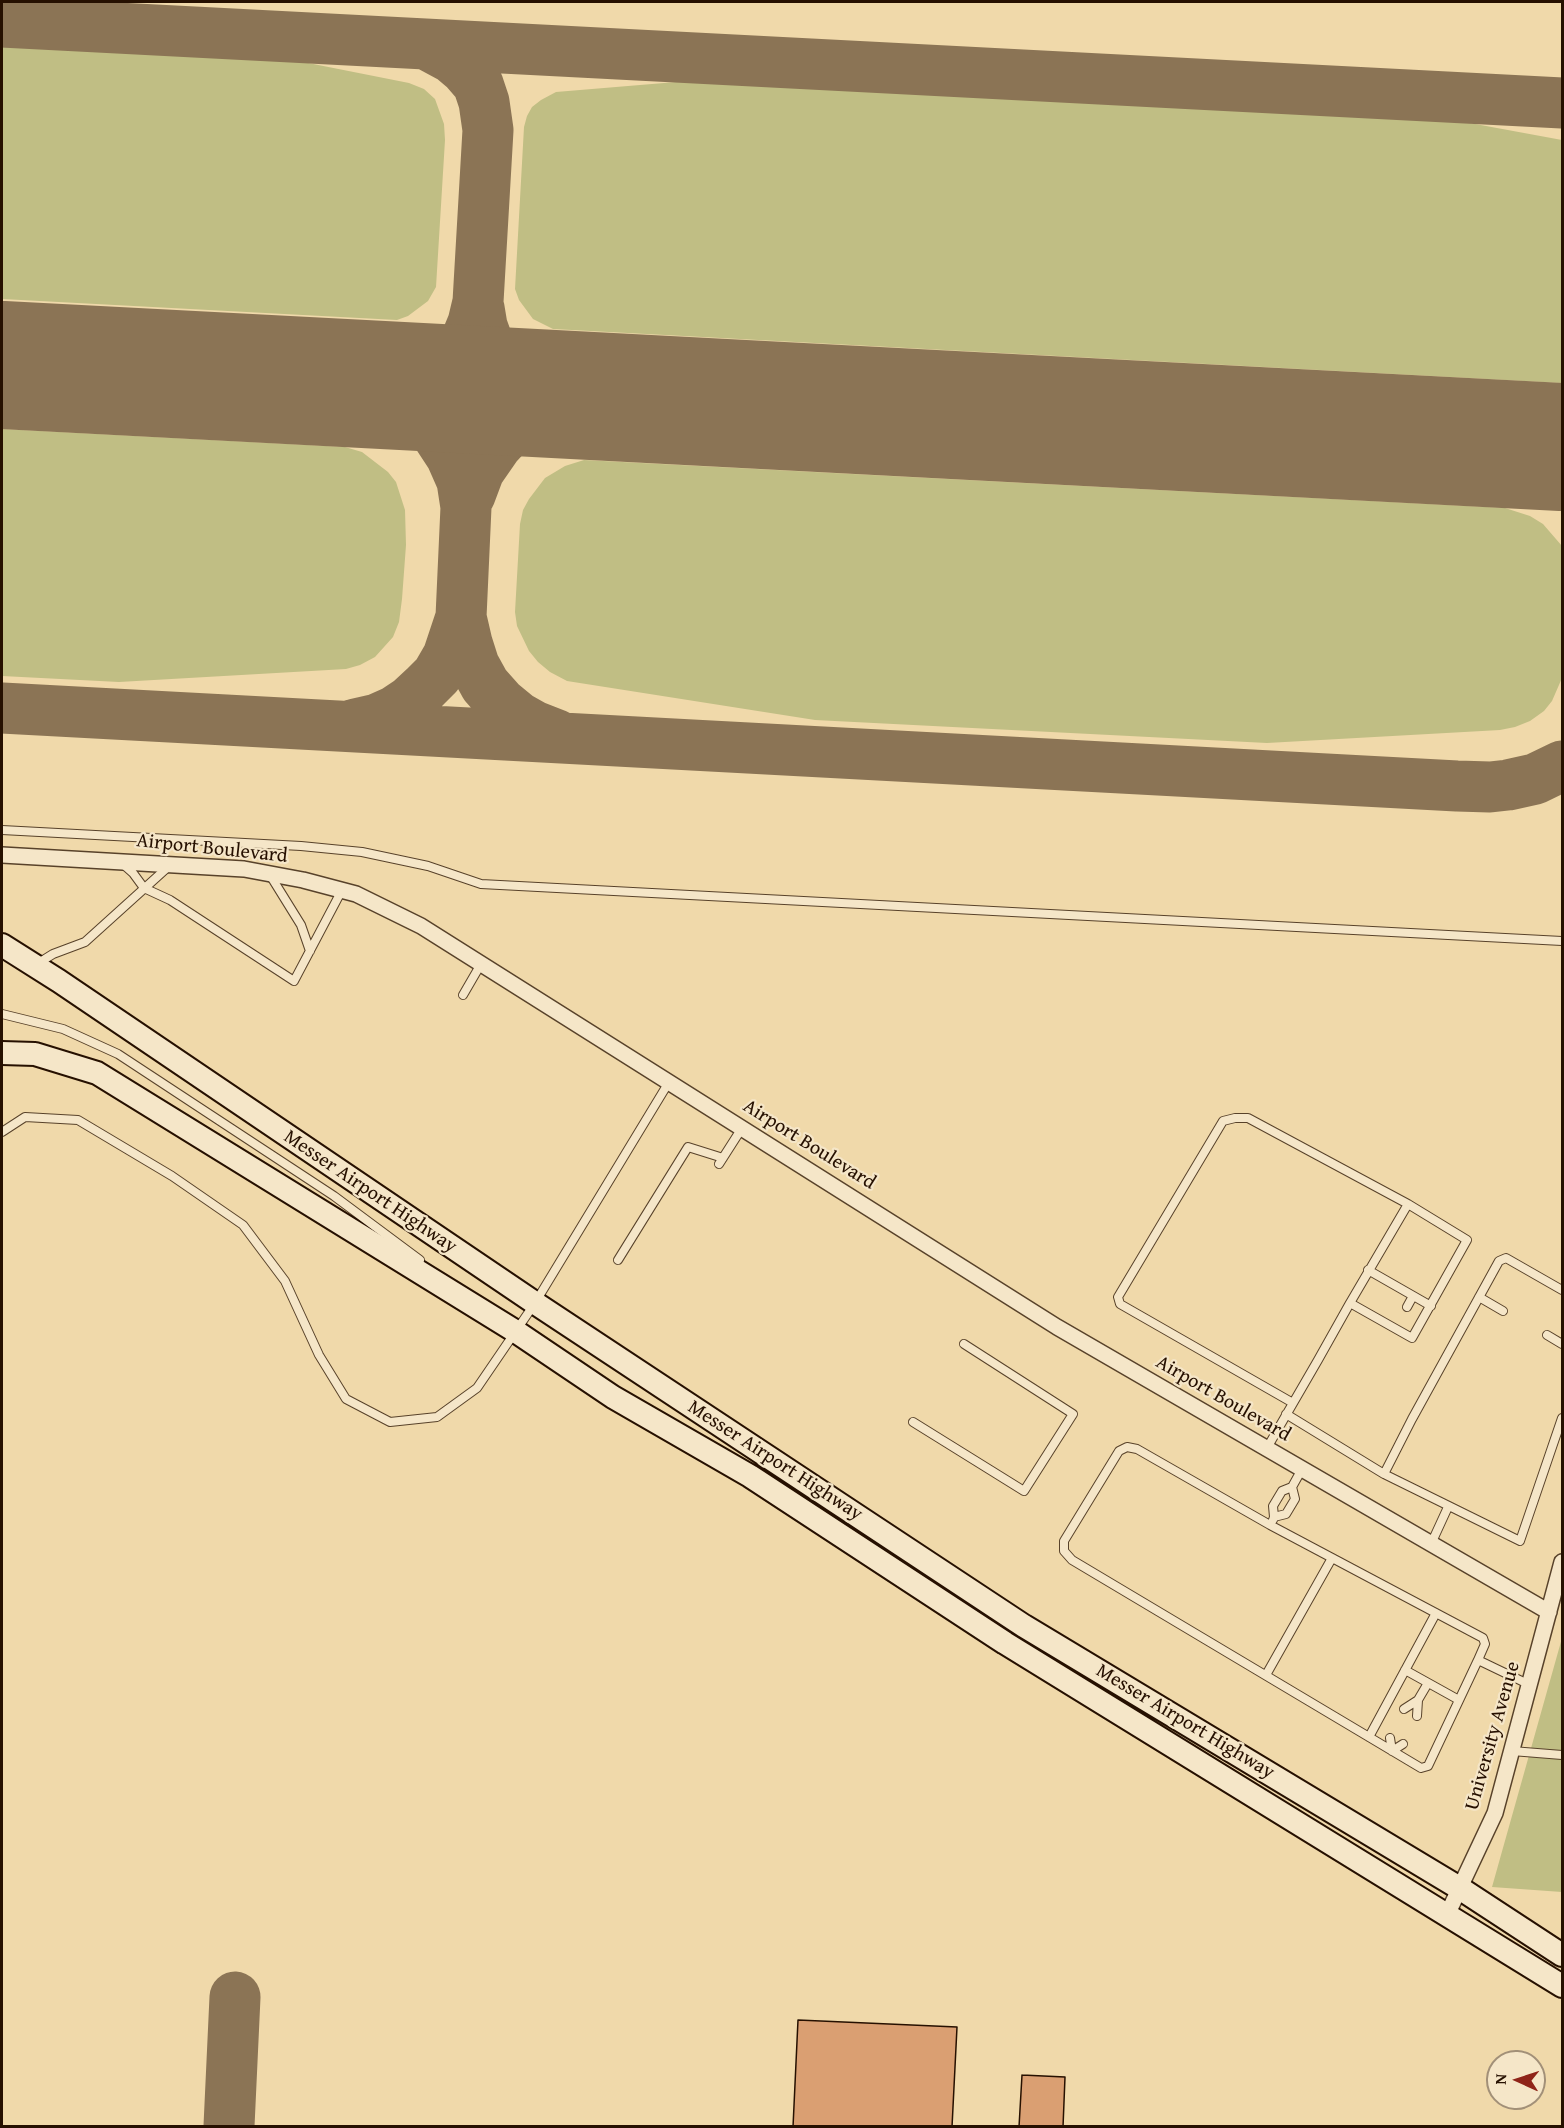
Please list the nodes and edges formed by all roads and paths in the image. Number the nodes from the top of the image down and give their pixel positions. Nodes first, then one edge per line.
1 (2, 830) edge
2 (2, 855) edge
3 (118, 861) junction
4 (171, 864) junction
5 (269, 874) junction
6 (144, 888) junction
7 (342, 890) junction
8 (1563, 942) edge
9 (2, 945) edge
10 (310, 951) junction
11 (481, 964) junction
12 (34, 966) junction
13 (463, 995) dead end
14 (2, 1014) edge
15 (2, 1053) edge
16 (669, 1082) junction
17 (742, 1128) junction
18 (2, 1132) edge
19 (1408, 1204) junction
20 (618, 1260) dead end
21 (1368, 1270) junction
22 (1563, 1290) edge
23 (1413, 1296) junction
24 (1479, 1297) junction
25 (535, 1303) junction
26 (1350, 1303) junction
27 (1431, 1306) junction
28 (1407, 1307) dead end
29 (1503, 1311) dead end
30 (515, 1331) junction
31 (1547, 1335) dead end
32 (964, 1344) dead end
33 (1563, 1344) edge
34 (1293, 1403) junction
35 (1286, 1414) junction
36 (1563, 1418) edge
37 (913, 1422) dead end
38 (1267, 1448) junction
39 (1302, 1469) junction
40 (1384, 1474) junction
41 (1292, 1487) junction
42 (1448, 1507) junction
43 (1272, 1521) junction
44 (1431, 1544) junction
45 (1332, 1558) junction
46 (1563, 1563) edge
47 (1549, 1612) junction
48 (1436, 1613) junction
49 (1478, 1660) junction
50 (1405, 1670) junction
51 (1266, 1675) junction
52 (1428, 1683) junction
53 (1530, 1685) junction
54 (1418, 1700) junction
55 (1459, 1700) junction
56 (1404, 1708) dead end
57 (1418, 1716) dead end
58 (1369, 1737) junction
59 (1390, 1738) dead end
60 (1402, 1744) dead end
61 (1392, 1751) junction
62 (1512, 1751) junction
63 (1563, 1755) edge
64 (1461, 1889) junction
65 (1447, 1915) junction
66 (1563, 1955) edge
67 (1563, 1986) edge

1 - 8 lane
2 - 3 street, Airport Boulevard
3 - 4 street, Airport Boulevard
3 - 6 lane
4 - 5 street, Airport Boulevard
4 - 6 lane
5 - 7 street, Airport Boulevard
5 - 10 lane
6 - 10 lane
6 - 12 lane
7 - 10 lane
7 - 11 street, Airport Boulevard
9 - 12 main road, Messer Airport Highway
11 - 13 lane
11 - 16 street, Airport Boulevard
12 - 25 main road, Messer Airport Highway
14 - 30 lane, Messer Airport Highway
15 - 30 main road, Messer Airport Highway
16 - 17 street, Airport Boulevard
16 - 25 lane
17 - 20 lane
17 - 38 street, Airport Boulevard
18 - 30 lane
19 - 21 lane
19 - 27 lane
19 - 34 lane
21 - 23 lane
21 - 26 lane
22 - 24 lane
23 - 27 lane
23 - 28 lane
24 - 29 lane
24 - 40 lane
25 - 30 lane
25 - 64 main road, Messer Airport Highway
26 - 27 lane
26 - 34 lane
30 - 65 main road, Messer Airport Highway
31 - 33 lane
32 - 37 lane
34 - 35 lane
35 - 38 lane
35 - 40 lane
36 - 42 lane
38 - 39 street, Airport Boulevard
39 - 41 lane
39 - 44 street, Airport Boulevard
40 - 42 lane
41 - 43 lane
41 - 43 lane
42 - 44 lane
43 - 45 lane
43 - 51 lane
44 - 47 street, Airport Boulevard
45 - 48 lane
45 - 51 lane
46 - 47 street, University Avenue
47 - 53 street, University Avenue
48 - 49 lane
48 - 50 lane
49 - 53 lane
49 - 55 lane
50 - 52 lane
50 - 58 lane
51 - 58 lane
52 - 54 lane
52 - 55 lane
53 - 62 street, University Avenue
54 - 56 lane
54 - 57 lane
55 - 61 lane
58 - 61 lane
59 - 61 lane
60 - 61 lane
62 - 63 lane
62 - 64 street, University Avenue
64 - 65 street, University Avenue
64 - 66 main road, Messer Airport Highway
65 - 67 main road, Messer Airport Highway

